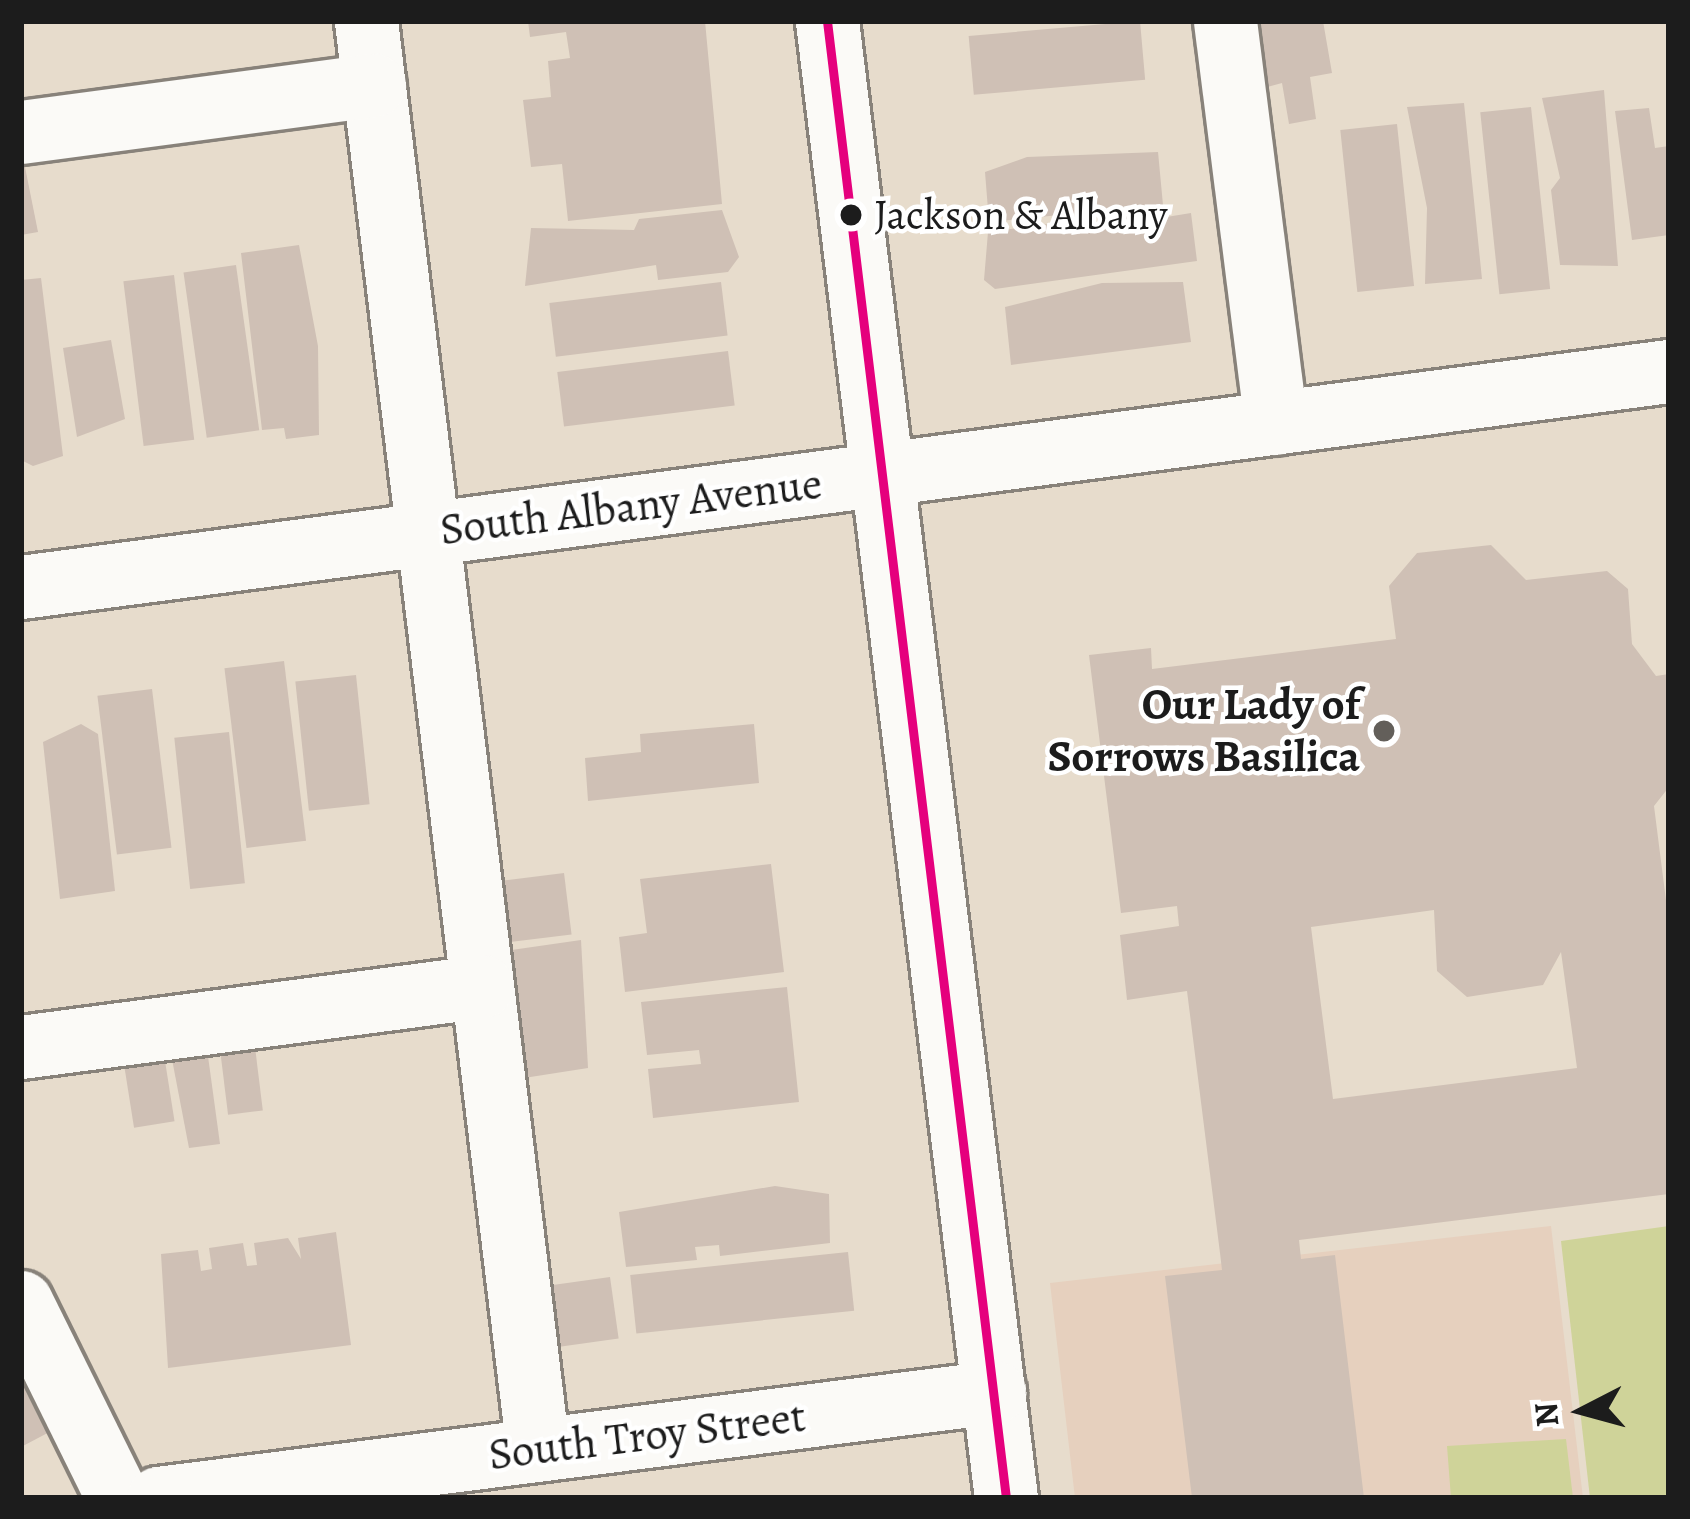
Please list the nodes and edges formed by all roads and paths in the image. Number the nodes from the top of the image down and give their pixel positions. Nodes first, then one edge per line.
1 (366, 21) edge
2 (827, 21) edge
3 (1225, 21) edge
4 (374, 85) junction
5 (21, 132) edge
6 (1669, 371) edge
7 (1276, 423) junction
8 (882, 474) junction
9 (429, 534) junction
10 (21, 587) edge
11 (482, 986) junction
12 (21, 1047) edge
13 (21, 1302) edge
14 (994, 1392) junction
15 (538, 1450) junction
16 (118, 1498) edge
17 (158, 1498) edge
18 (1006, 1498) edge

1 - 4 street
2 - 8 street
3 - 7 street
4 - 5 street
4 - 9 street
6 - 7 street, South Albany Avenue
7 - 8 street, South Albany Avenue
8 - 9 street, South Albany Avenue
8 - 14 street
9 - 10 street, South Albany Avenue
9 - 11 street
11 - 12 street
11 - 15 street
13 - 16 street
14 - 15 street, South Troy Street
14 - 18 street
15 - 17 street, South Troy Street

